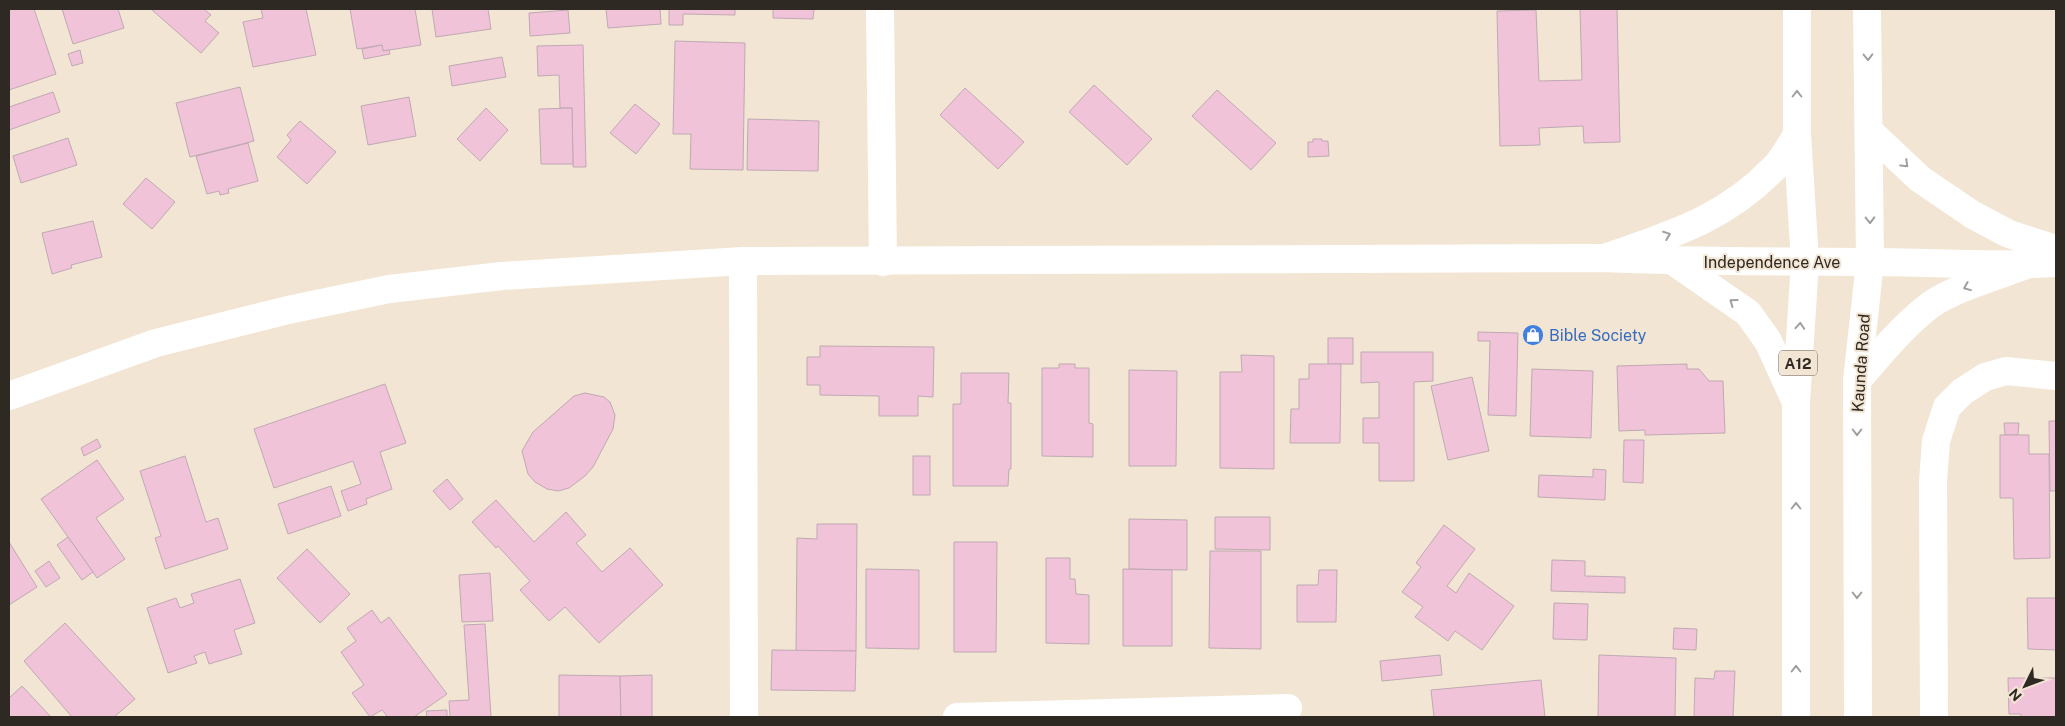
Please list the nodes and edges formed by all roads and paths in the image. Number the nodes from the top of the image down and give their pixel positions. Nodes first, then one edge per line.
1 (880, 9) edge
2 (1797, 9) edge
3 (1867, 9) edge
4 (1869, 131) junction
5 (1797, 134) junction
6 (2056, 249) edge
7 (1604, 258) junction
8 (1673, 261) junction
9 (742, 262) junction
10 (883, 262) junction
11 (1805, 262) junction
12 (1870, 262) junction
13 (2056, 263) edge
14 (2029, 264) junction
15 (2056, 376) edge
16 (1857, 381) junction
17 (9, 396) edge
18 (1796, 401) junction
19 (1288, 708) dead end
20 (744, 717) edge
21 (957, 717) edge
22 (1796, 717) edge
23 (1858, 717) edge
24 (1934, 717) edge

1 - 10 street
5 -> 2 street, A12
3 -> 4 street, Kaunda Road
4 -> 6 street
4 -> 12 street, Kaunda Road
7 -> 5 street
5 - 11 street, A12
7 - 8 street
7 - 10 street
8 - 11 street, Independence Ave
18 -> 8 street
9 - 10 street
9 - 17 street
9 - 20 street
11 - 12 street, Independence Ave
18 -> 11 street, A12
12 - 14 street, Independence Ave
12 - 16 street, Kaunda Road
13 - 14 street, Independence Ave
14 -> 16 street
15 - 24 street
16 -> 23 street, Kaunda Road
22 -> 18 street, A12
19 - 21 street

